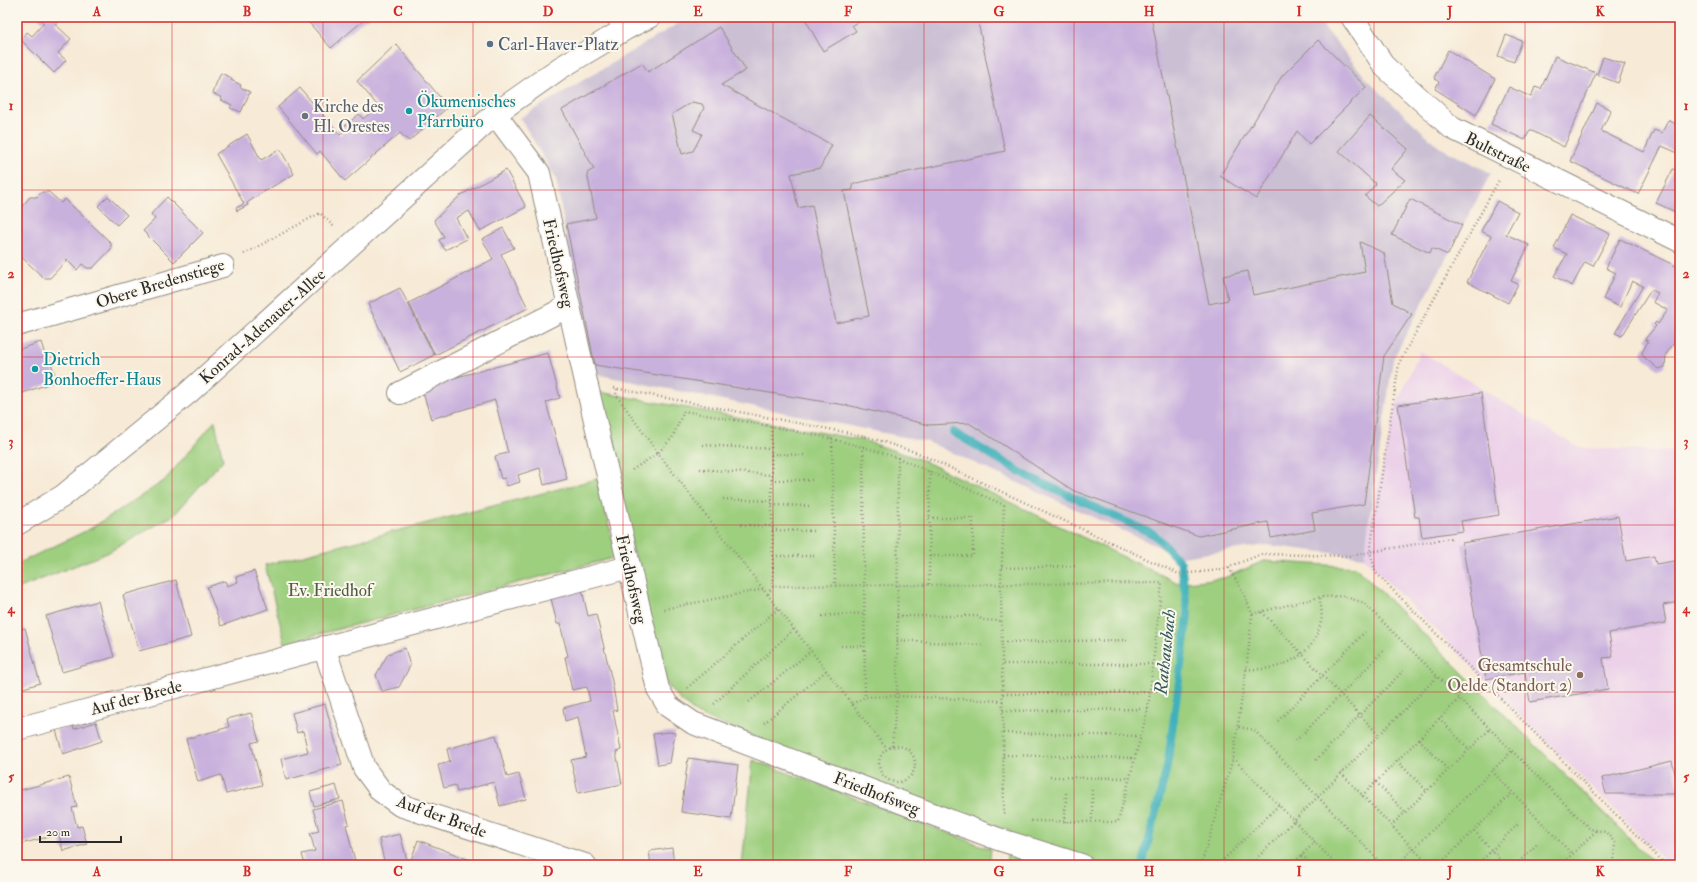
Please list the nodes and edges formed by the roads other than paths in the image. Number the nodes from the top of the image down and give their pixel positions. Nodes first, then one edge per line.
1 (649, 17) edge
2 (1352, 17) edge
3 (622, 22) edge
4 (495, 114) junction
5 (1680, 241) edge
6 (223, 266) road end
7 (569, 306) junction
8 (17, 325) edge
9 (400, 393) dead end
10 (17, 524) edge
11 (629, 567) junction
12 (324, 647) junction
13 (17, 729) edge
14 (585, 865) edge
15 (1081, 865) edge

1 - 3 street, Konrad-Adenauer-Allee
2 - 5 street, Bultstraße
3 - 4 street, Konrad-Adenauer-Allee
4 - 7 street, Friedhofsweg
4 - 10 street, Konrad-Adenauer-Allee
6 - 8 street, Obere Bredenstiege
7 - 9 street
7 - 11 street, Friedhofsweg
11 - 12 street, Auf der Brede
11 - 15 street, Friedhofsweg
12 - 13 street, Auf der Brede
12 - 14 street, Auf der Brede

